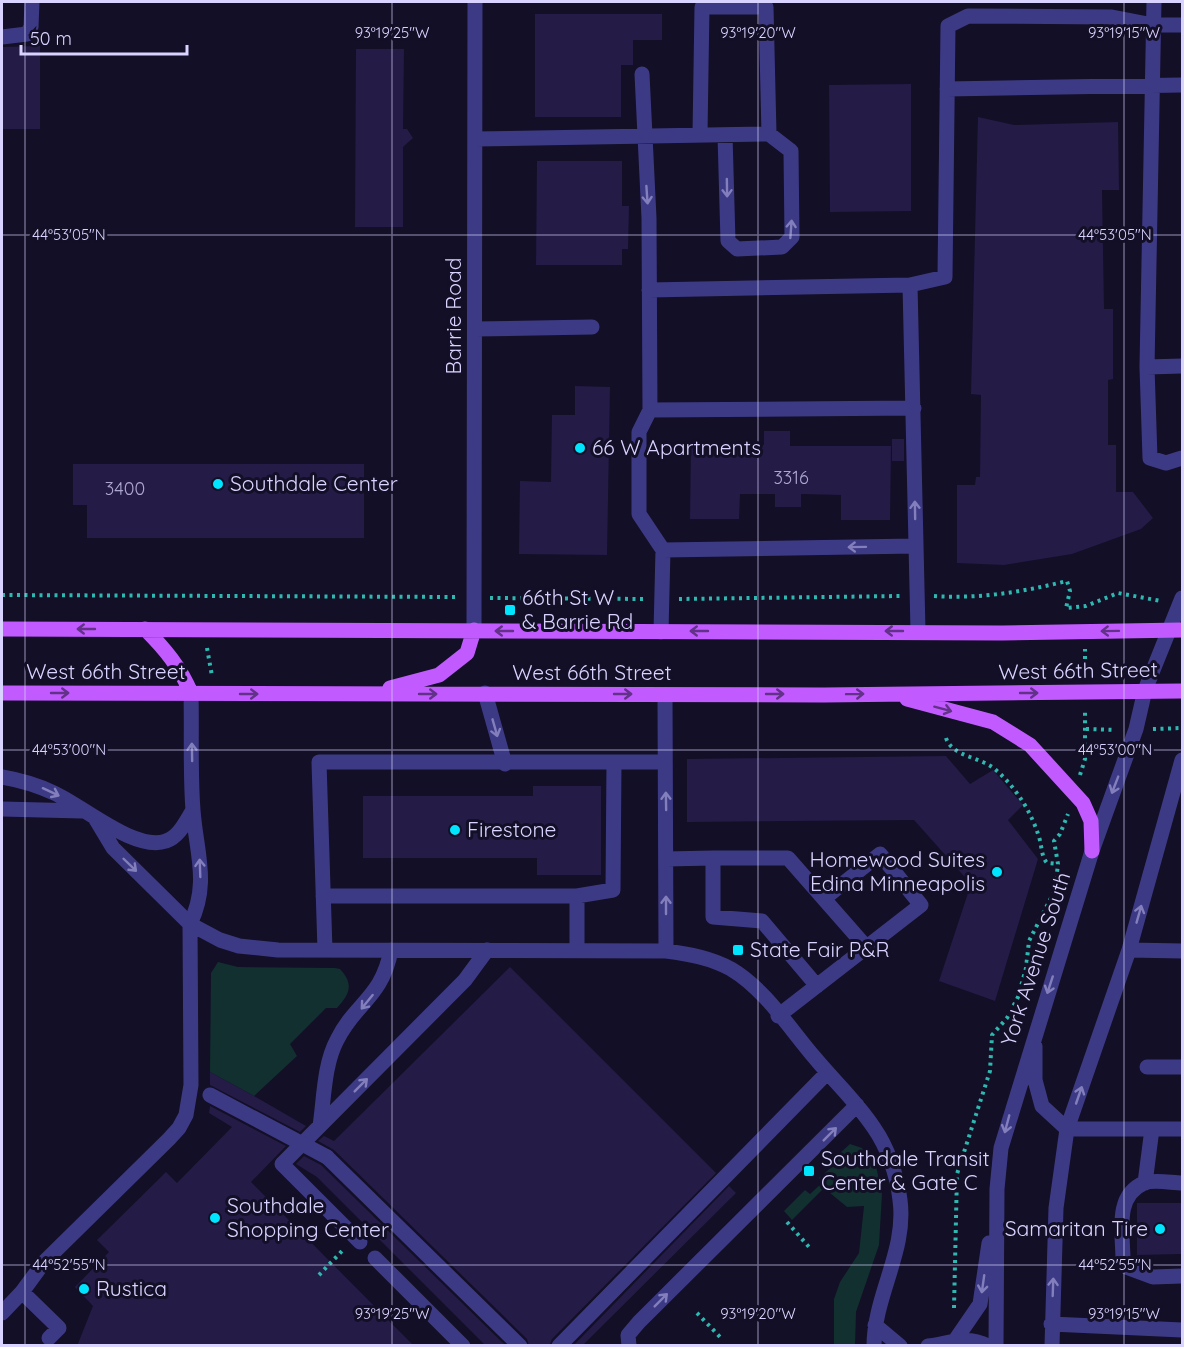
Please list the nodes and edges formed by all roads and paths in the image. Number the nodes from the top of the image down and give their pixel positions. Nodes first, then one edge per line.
1 (32, 2) edge
2 (475, 2) edge
3 (1154, 2) edge
4 (1153, 25) junction
5 (1182, 25) edge
6 (2, 37) edge
7 (642, 74) dead end
8 (1154, 85) junction
9 (1182, 86) edge
10 (947, 89) junction
11 (700, 134) junction
12 (769, 134) junction
13 (725, 135) junction
14 (643, 136) junction
15 (475, 139) junction
16 (910, 285) junction
17 (649, 290) junction
18 (592, 327) dead end
19 (475, 328) junction
20 (1182, 366) edge
21 (1147, 368) junction
22 (914, 408) junction
23 (650, 410) junction
24 (1182, 459) edge
25 (915, 546) junction
26 (663, 550) junction
27 (2, 595) edge
28 (915, 596) junction
29 (452, 597) dead end
30 (491, 598) dead end
31 (1182, 598) edge
32 (660, 599) junction
33 (1156, 600) dead end
34 (1086, 606) junction
35 (2, 629) edge
36 (144, 629) junction
37 (474, 630) junction
38 (1175, 630) edge
39 (918, 631) junction
40 (1085, 631) junction
41 (661, 632) junction
42 (207, 647) dead end
43 (213, 680) dead end
44 (1145, 690) junction
45 (1182, 691) edge
46 (1084, 692) junction
47 (2, 693) edge
48 (191, 693) junction
49 (485, 693) junction
50 (369, 694) junction
51 (665, 694) junction
52 (887, 694) junction
53 (1086, 729) junction
54 (1106, 730) dead end
55 (946, 738) dead end
56 (1182, 760) edge
57 (614, 762) junction
58 (665, 762) junction
59 (505, 764) junction
60 (2, 777) edge
61 (1080, 777) dead end
62 (1071, 807) dead end
63 (2, 809) edge
64 (193, 810) junction
65 (89, 814) junction
66 (1092, 851) junction
67 (714, 858) junction
68 (666, 859) junction
69 (1058, 864) junction
70 (323, 896) junction
71 (578, 896) junction
72 (825, 898) junction
73 (190, 924) junction
74 (867, 948) junction
75 (325, 950) junction
76 (391, 950) junction
77 (487, 950) junction
78 (578, 950) junction
79 (1129, 950) junction
80 (666, 951) junction
81 (1182, 951) edge
82 (817, 986) junction
83 (778, 1016) junction
84 (1036, 1028) junction
85 (1147, 1067) dead end
86 (1182, 1067) edge
87 (827, 1073) junction
88 (191, 1085) junction
89 (857, 1106) junction
90 (320, 1126) junction
91 (1067, 1129) junction
92 (1152, 1129) junction
93 (1182, 1129) edge
94 (1182, 1182) edge
95 (1145, 1183) junction
96 (997, 1184) junction
97 (787, 1222) dead end
98 (360, 1242) dead end
99 (809, 1247) dead end
100 (342, 1251) dead end
101 (375, 1258) dead end
102 (319, 1275) dead end
103 (1182, 1276) edge
104 (22, 1292) junction
105 (2, 1313) edge
106 (697, 1313) dead end
107 (1052, 1324) junction
108 (875, 1325) junction
109 (1182, 1330) edge
110 (49, 1338) dead end
111 (721, 1338) dead end
112 (956, 1339) junction
113 (931, 1345) edge
114 (463, 1346) edge
115 (520, 1346) edge
116 (559, 1346) edge
117 (629, 1346) edge
118 (874, 1346) edge
119 (900, 1346) edge
120 (988, 1346) edge
121 (996, 1346) edge
122 (1052, 1346) edge

1 - 6 street
2 - 15 street, Barrie Road
3 - 4 street
4 - 5 street
4 - 8 street
4 - 10 street
7 - 14 street
8 - 9 street
8 - 10 street
8 - 21 street
10 - 16 street
11 - 12 street
11 - 13 street
11 - 14 street
12 - 13 street
13 -> 12 street
14 - 15 street
14 -> 17 street
15 - 19 street, Barrie Road
16 - 17 street
16 - 22 street
17 - 23 street
18 - 19 street
19 - 37 street, Barrie Road
20 - 21 street
21 - 24 street
22 - 23 street
25 -> 22 street
23 - 26 street
25 -> 26 street
25 - 28 street
26 - 32 street
27 - 29 path
28 - 32 path
28 - 34 path
28 - 39 street
30 - 32 path
31 - 38 street, York Avenue South
32 - 41 street
33 - 34 path
34 - 40 path
36 -> 35 main road, West 66th Street
36 - 37 main road, West 66th Street
36 - 48 main road
41 -> 37 main road, West 66th Street
37 - 50 main road
38 -> 40 main road, West 66th Street
38 - 44 street, York Avenue South
39 - 40 main road, West 66th Street
39 -> 41 main road, West 66th Street
40 - 46 path
42 - 43 path
44 - 45 main road, West 66th Street
44 - 46 main road, West 66th Street
44 -> 66 street, York Avenue South
52 -> 46 main road, West 66th Street
46 - 53 path
47 -> 48 main road, West 66th Street
48 -> 50 main road, West 66th Street
64 -> 48 street
50 -> 49 main road, West 66th Street
49 -> 51 main road, West 66th Street
49 -> 59 street
51 -> 52 main road, West 66th Street
51 - 58 street
52 -> 66 main road
53 - 54 path
53 - 61 path
55 - 69 path
79 -> 56 street
57 - 58 street
57 - 59 street
57 - 71 street
68 -> 58 street
59 - 70 street
60 -> 65 street
62 - 69 path
63 - 65 street
64 - 65 street
73 -> 64 street
65 -> 73 street
66 -> 84 street, York Avenue South
67 - 68 street
67 - 72 street
67 - 82 street
80 -> 68 street
69 - 112 path
70 - 71 street
70 - 75 street
71 - 78 street
72 - 74 street
72 - 74 street
73 - 75 street
73 - 88 street
74 - 82 street
75 - 76 street
76 - 77 street
76 -> 90 street
77 - 78 street
90 -> 77 street
78 - 80 street
79 - 81 street
91 -> 79 street
80 - 83 street
82 - 83 street
83 - 87 street
84 - 91 street
84 -> 96 street, York Avenue South
85 - 86 street
87 - 89 street
87 - 116 street
88 - 104 street
88 - 115 street, bridge
89 - 108 street
117 -> 89 street
90 - 98 street
91 - 92 street
107 -> 91 street
92 - 93 street
92 - 95 street
94 - 95 street
95 - 103 street
96 -> 112 street
96 - 121 street, York Avenue South
97 - 99 path
100 - 102 path
101 - 114 street
104 - 105 street
104 - 110 street
106 - 111 path
107 - 109 street
107 - 122 street
108 - 118 street
108 - 119 street
112 - 113 street
112 - 120 street

